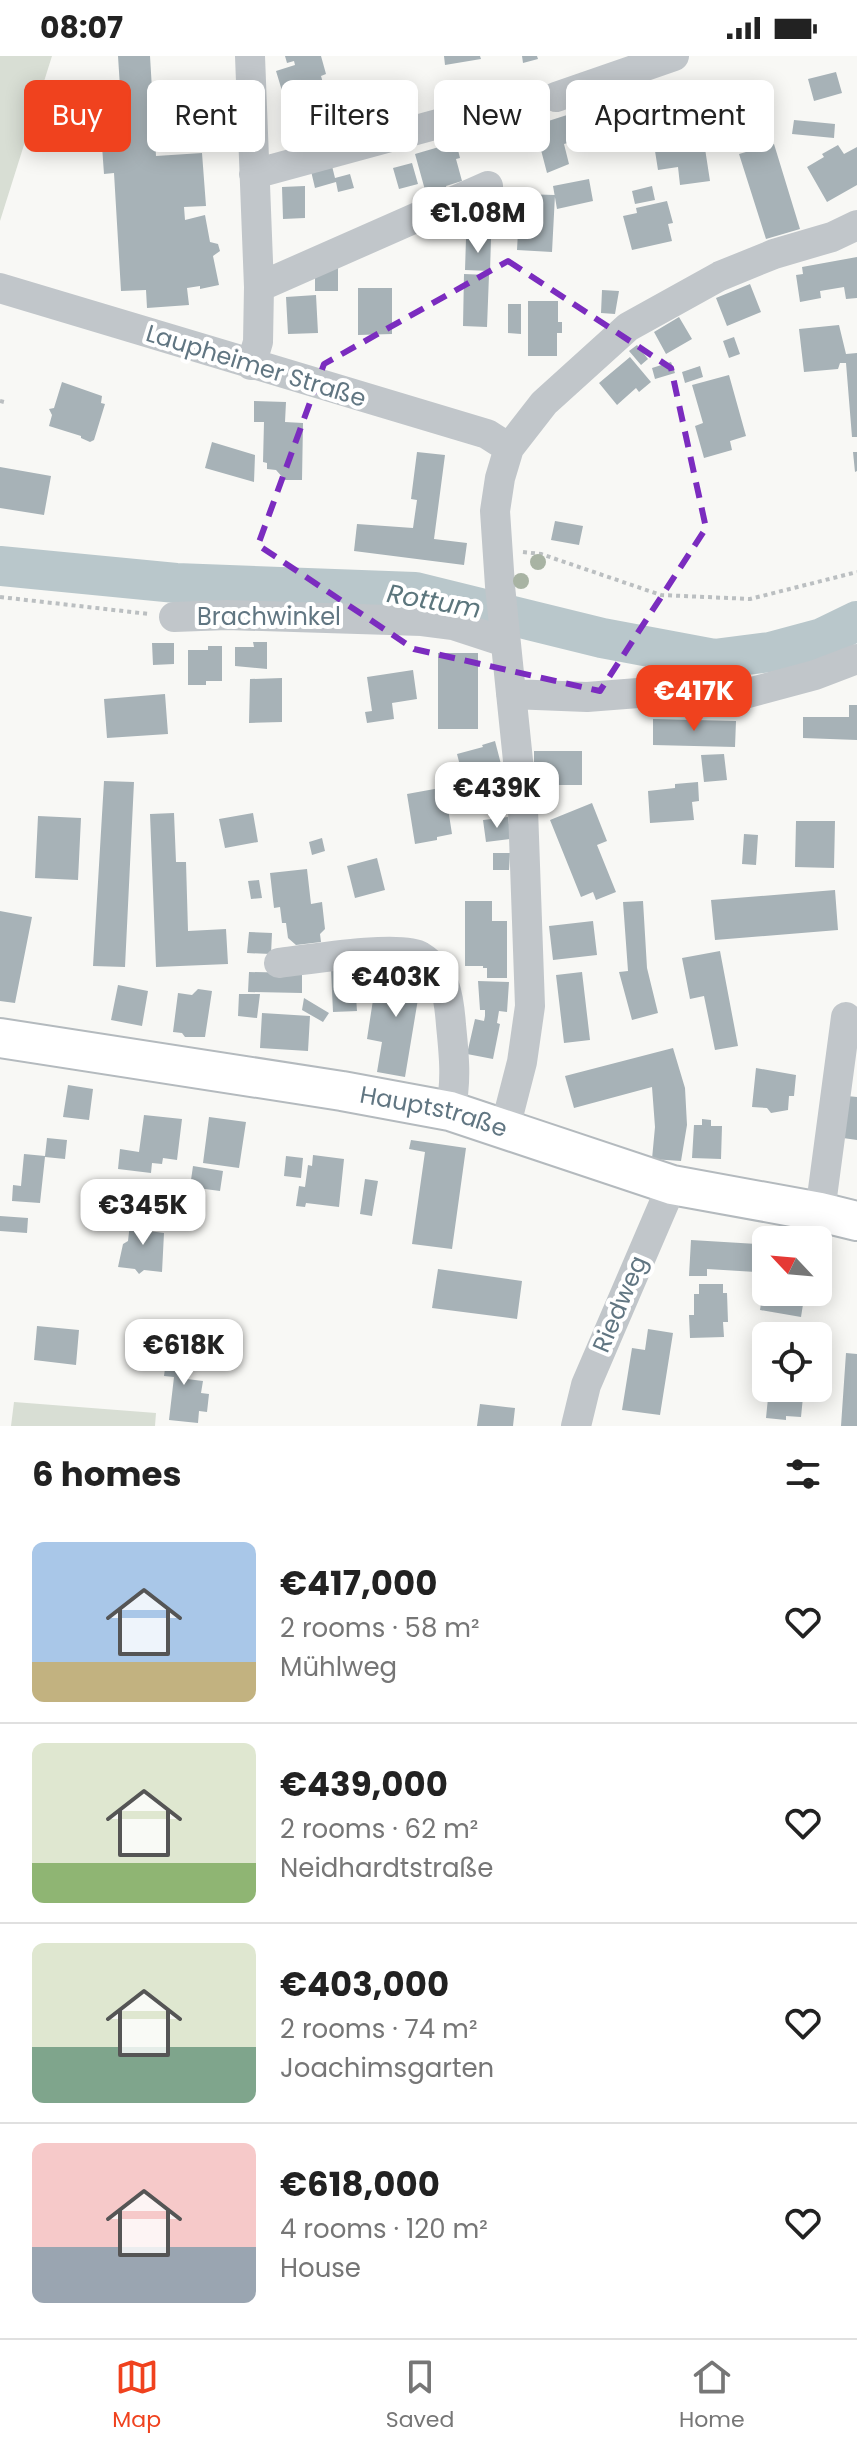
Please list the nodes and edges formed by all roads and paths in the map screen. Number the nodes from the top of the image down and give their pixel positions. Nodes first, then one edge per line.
1 (250, 56) edge
2 (674, 56) edge
3 (556, 97) joint
4 (550, 98) edge
5 (434, 125) edge
6 (254, 174) junction
7 (488, 186) dead end
8 (857, 225) edge
9 (259, 287) junction
10 (0, 288) edge
11 (251, 365) junction
12 (509, 448) junction
13 (497, 549) junction
14 (857, 572) edge
15 (0, 597) edge
16 (174, 617) joint
17 (505, 636) junction
18 (857, 659) edge
19 (511, 694) junction
20 (279, 963) dead end
21 (846, 1017) dead end
22 (0, 1038) edge
23 (450, 1111) junction
24 (505, 1128) junction
25 (672, 1185) junction
26 (820, 1212) junction
27 (857, 1221) edge
28 (576, 1426) edge

1 - 6 street
2 - 3 street
3 - 4 path
5 - 6 street
6 - 9 street
7 - 9 street
8 - 12 street
9 - 11 street
10 - 11 street, Laupheimer Straße
11 - 12 street, Laupheimer Straße
12 - 13 street
13 - 14 path
13 - 17 street
15 - 16 path
16 - 17 street, Brachwinkel
17 - 19 street
18 - 19 street
19 - 24 street
20 - 23 street
21 - 26 street
22 - 23 main road, Hauptstraße
23 - 24 main road, Hauptstraße
24 - 25 main road, Hauptstraße
25 - 26 main road, Hauptstraße
25 - 28 street, Riedweg
26 - 27 main road, Hauptstraße

